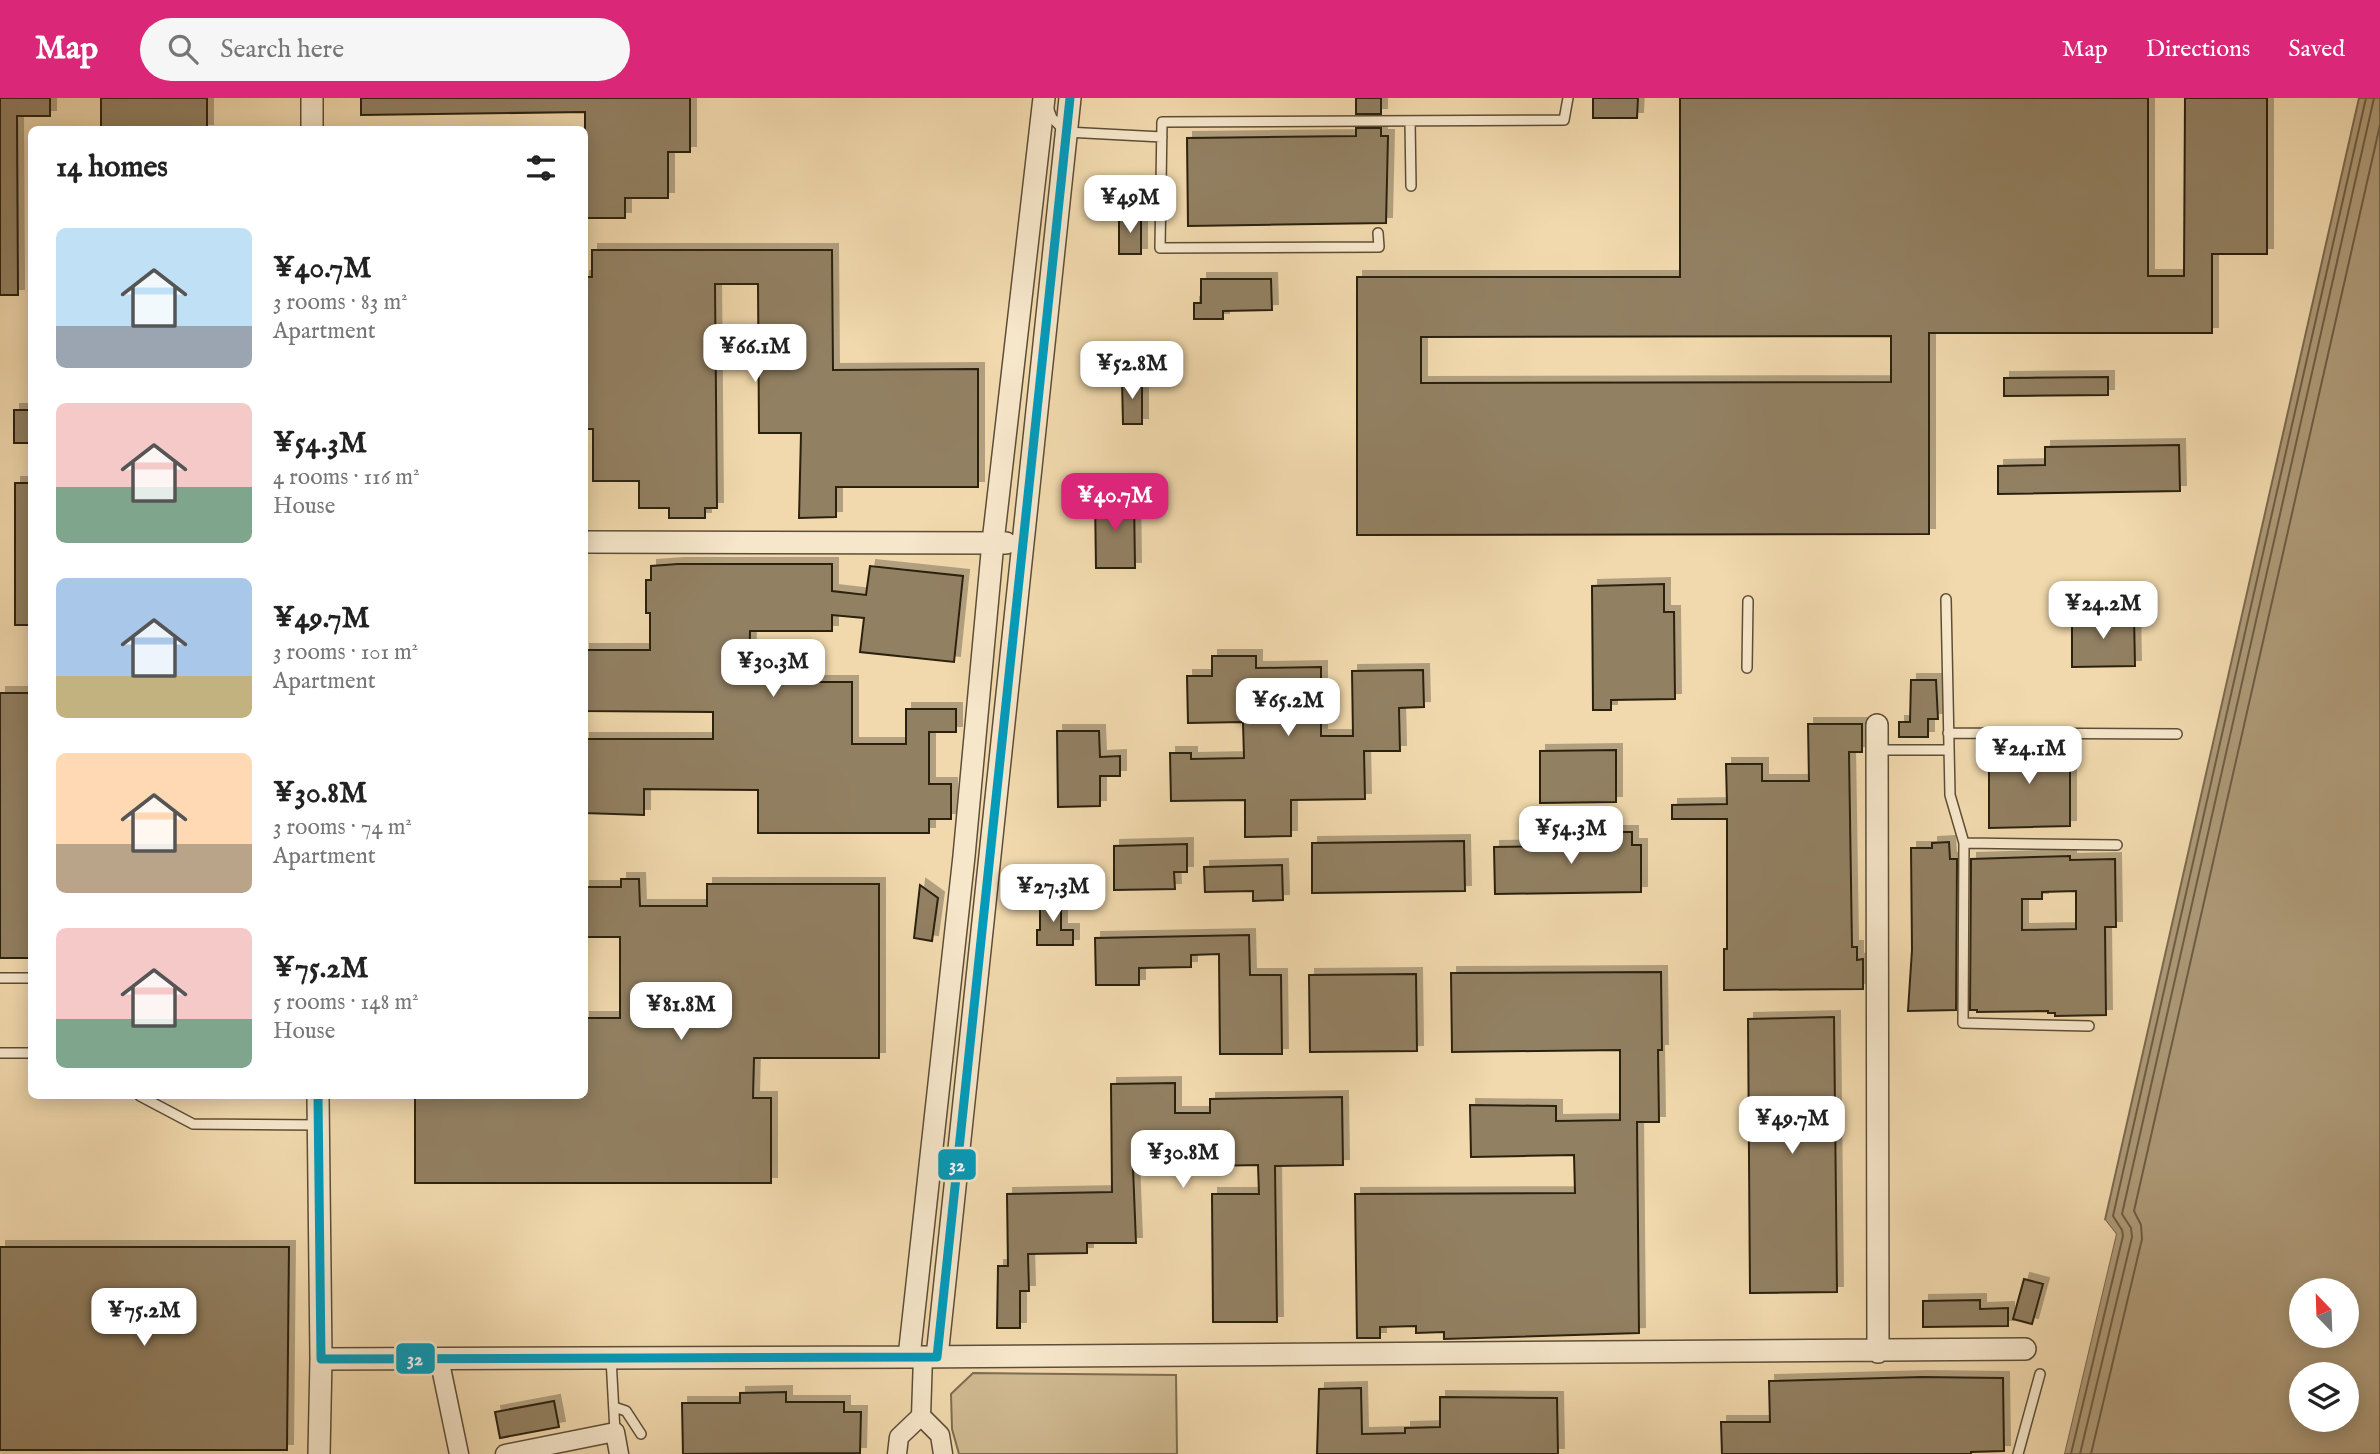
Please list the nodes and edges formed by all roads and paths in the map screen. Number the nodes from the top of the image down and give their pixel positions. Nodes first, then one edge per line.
1 (312, 98) edge
2 (1045, 98) edge
3 (1070, 98) edge
4 (1567, 98) edge
5 (1410, 121) junction
6 (312, 126) edge
7 (1061, 135) junction
8 (1162, 137) junction
9 (1411, 186) dead end
10 (1378, 233) dead end
11 (588, 542) edge
12 (993, 542) junction
13 (1021, 545) junction
14 (1946, 599) dead end
15 (1748, 601) dead end
16 (1746, 668) dead end
17 (1877, 725) dead end
18 (1948, 733) junction
19 (2177, 734) dead end
20 (1877, 750) junction
21 (1948, 750) junction
22 (1964, 844) junction
23 (2117, 845) dead end
24 (0, 978) edge
25 (28, 978) edge
26 (2089, 1026) dead end
27 (0, 1053) edge
28 (28, 1053) edge
29 (146, 1099) edge
30 (318, 1099) edge
31 (318, 1125) junction
32 (2025, 1349) dead end
33 (1878, 1352) junction
34 (923, 1357) junction
35 (439, 1358) junction
36 (611, 1358) junction
37 (321, 1359) junction
38 (2040, 1374) dead end
39 (614, 1407) junction
40 (921, 1416) junction
41 (615, 1432) junction
42 (641, 1434) dead end
43 (319, 1454) edge
44 (459, 1454) edge
45 (505, 1454) edge
46 (620, 1454) edge
47 (897, 1454) edge
48 (943, 1454) edge
49 (2018, 1454) edge

1 - 6 street
2 - 7 lane
2 - 12 street
3 - 7 street
4 - 5 lane
5 - 8 lane
5 - 9 lane
7 - 8 lane
7 - 13 street
8 - 10 lane
11 - 12 street
12 - 13 street
12 - 34 street
13 - 34 street
14 - 18 lane
15 - 16 lane
17 - 20 street
18 - 19 lane
18 - 21 lane
20 - 21 lane
20 - 33 street
21 - 22 lane
22 - 23 lane
22 - 26 lane
24 - 25 lane
27 - 28 lane
29 - 31 lane
30 - 31 street
31 - 37 street
32 - 33 street
33 - 34 street
34 - 36 street
34 - 40 street
35 - 36 street
35 - 37 street
35 - 44 street
36 - 39 lane
37 - 43 street
38 - 49 lane
39 - 41 lane
39 - 42 lane
40 - 47 street
40 - 48 street
41 - 45 street
41 - 46 street

